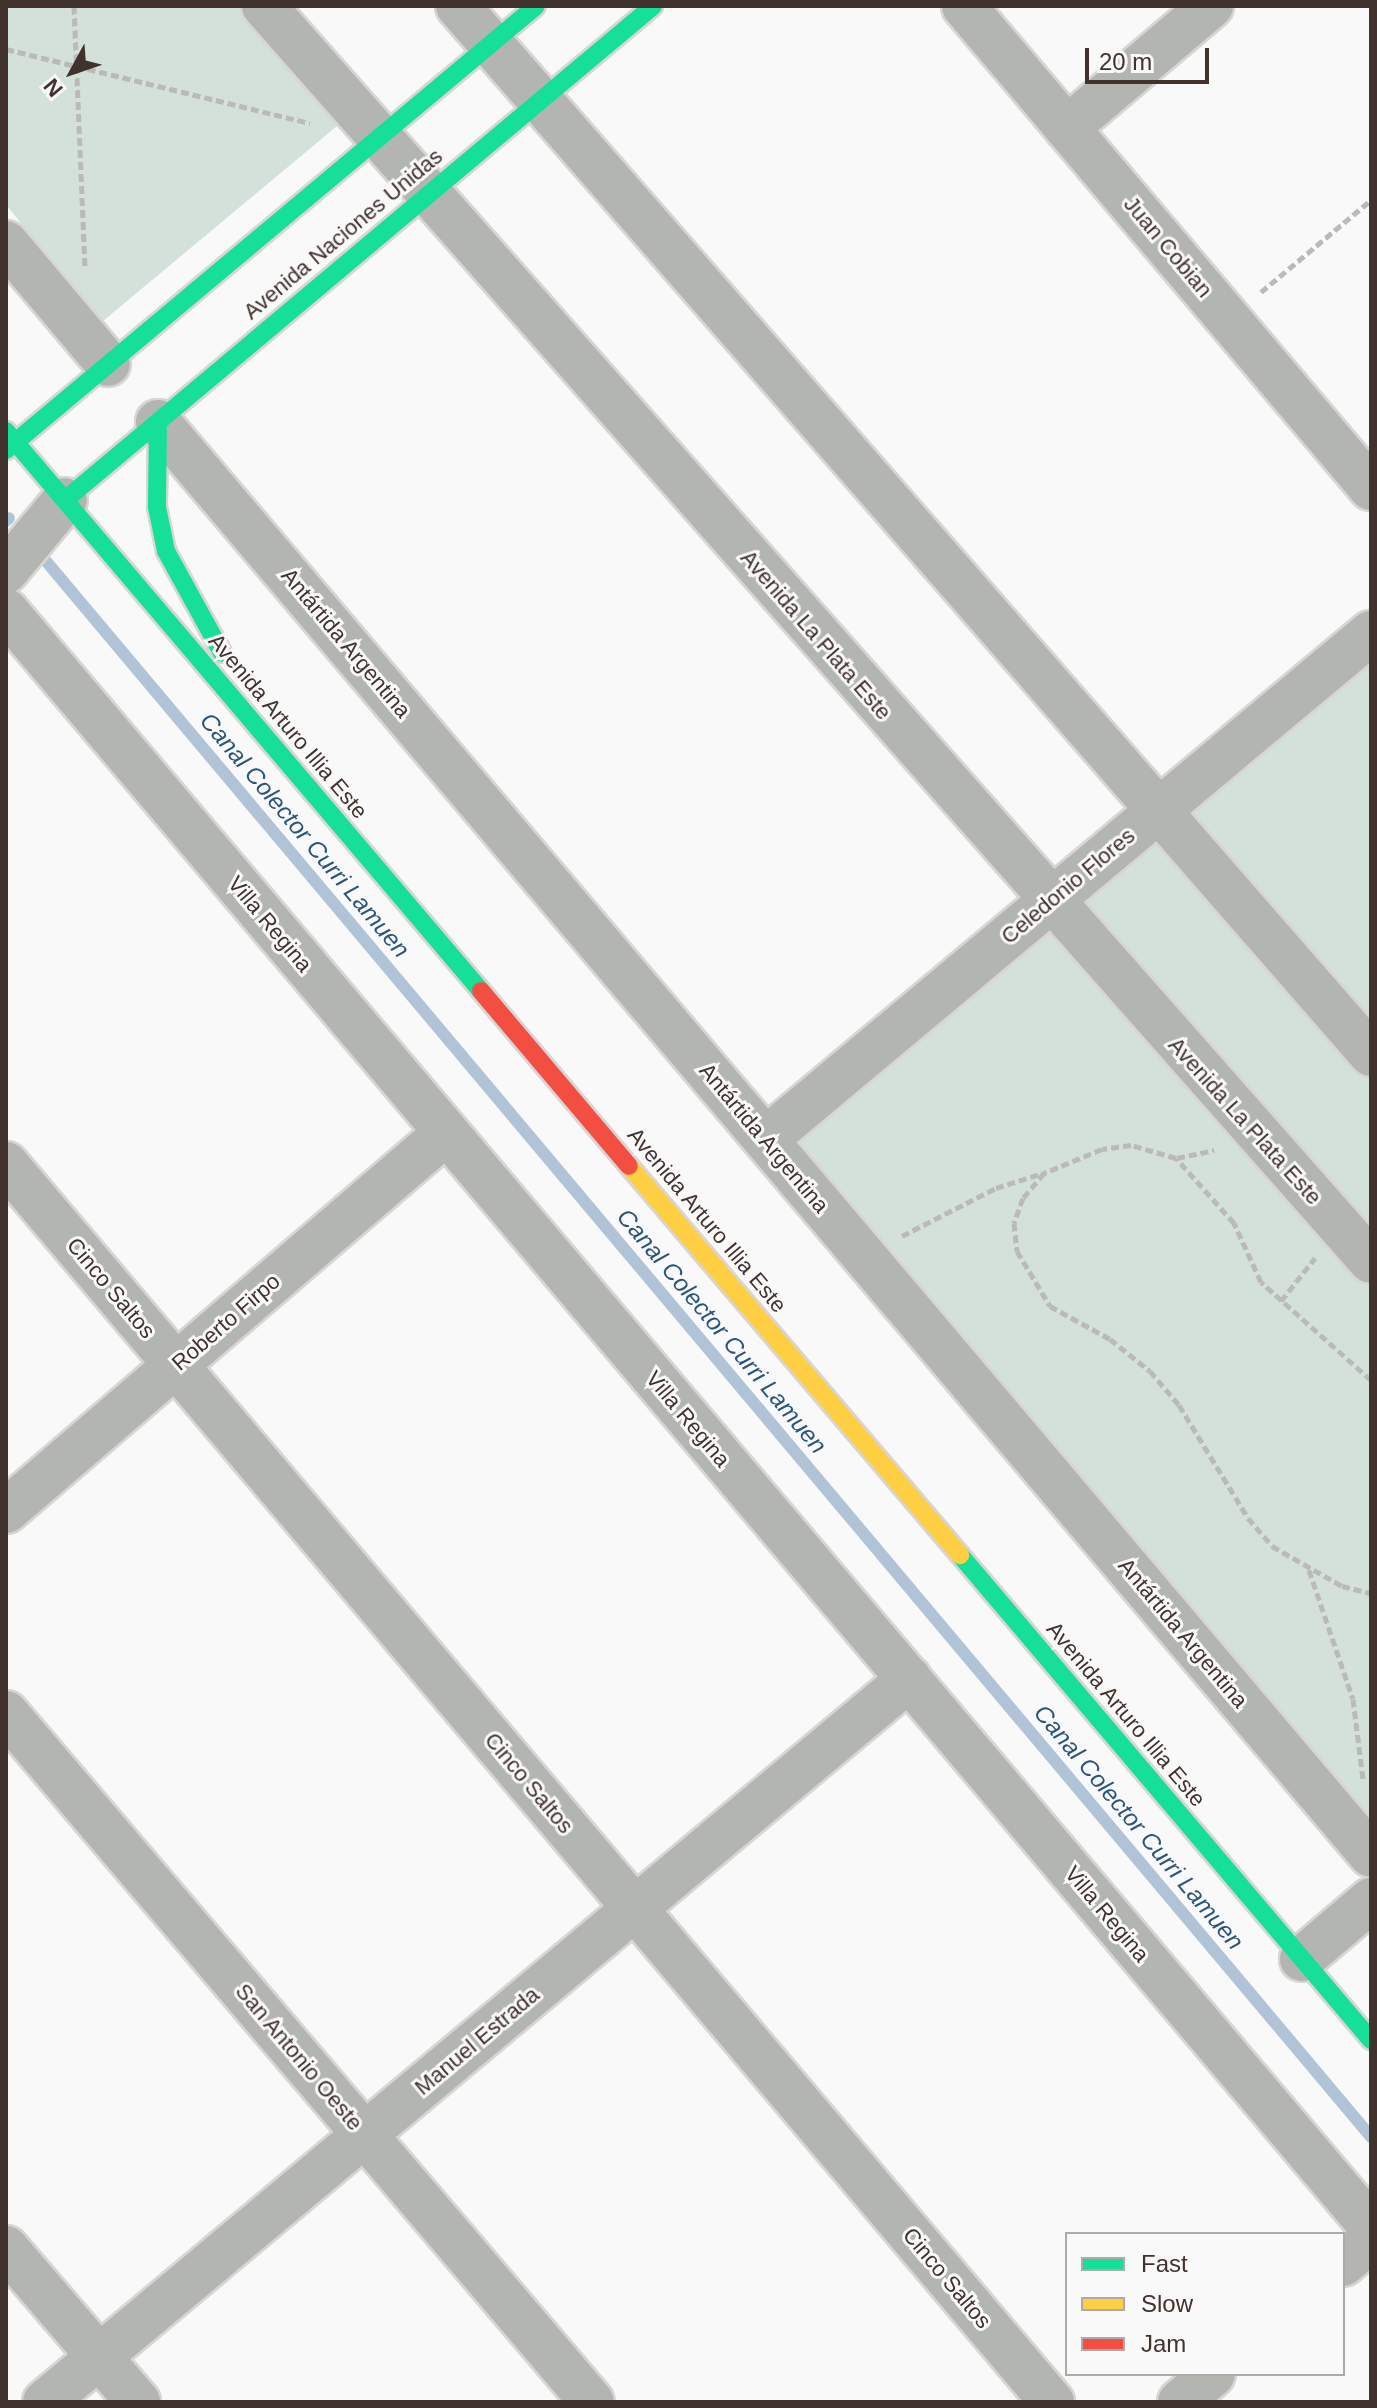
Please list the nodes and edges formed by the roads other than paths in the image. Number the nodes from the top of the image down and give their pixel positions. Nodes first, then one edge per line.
1 (264, 6) edge
2 (458, 6) edge
3 (536, 6) edge
4 (653, 6) edge
5 (964, 6) edge
6 (1211, 6) edge
7 (491, 44) junction
8 (540, 101) junction
9 (1067, 128) junction
10 (379, 137) junction
11 (429, 194) junction
12 (6, 243) edge
13 (108, 364) junction
14 (158, 422) junction
15 (9, 441) edge
16 (1371, 488) edge
17 (65, 500) junction
18 (6, 571) edge
19 (6, 611) edge
20 (1371, 633) edge
21 (292, 768) junction
22 (1160, 810) junction
23 (1049, 902) junction
24 (1371, 1054) edge
25 (446, 1133) junction
26 (766, 1139) junction
27 (6, 1164) edge
28 (1371, 1261) edge
29 (176, 1365) junction
30 (6, 1511) edge
31 (909, 1679) junction
32 (6, 1713) edge
33 (1371, 1855) edge
34 (1371, 1900) edge
35 (635, 1908) junction
36 (1302, 1959) junction
37 (1371, 2040) edge
38 (365, 2135) junction
39 (1371, 2226) edge
40 (1371, 2240) edge
41 (6, 2248) edge
42 (1345, 2262) edge
43 (99, 2357) junction
44 (1211, 2376) edge
45 (45, 2402) edge
46 (138, 2402) edge
47 (592, 2402) edge
48 (1052, 2402) edge
49 (1180, 2402) edge

1 - 10 street, Avenida La Plata Este
2 - 7 street
3 - 7 main road
4 - 8 main road, Avenida Naciones Unidas
5 - 9 street, Juan Cobian
6 - 9 street
7 - 8 street
7 - 10 main road
8 - 11 main road, Avenida Naciones Unidas
8 - 22 street
9 - 16 street, Juan Cobian
10 - 11 street, Avenida La Plata Este
10 - 13 main road
11 - 14 main road, Avenida Naciones Unidas
11 - 23 street, Avenida La Plata Este
12 - 13 street
13 - 15 main road
14 - 17 main road, Avenida Naciones Unidas
14 - 21 main road
14 - 26 street, Antártida Argentina
15 - 17 main road, Avenida Arturo Illia Este
17 - 18 street
17 - 21 main road, Avenida Arturo Illia Este
19 - 25 street, Villa Regina
20 - 22 street, Celedonio Flores
21 - 36 main road, Avenida Arturo Illia Este
22 - 23 street, Celedonio Flores
22 - 24 street
23 - 26 street, Celedonio Flores
23 - 28 street, Avenida La Plata Este
25 - 29 street, Roberto Firpo
25 - 31 street, Villa Regina
26 - 33 street, Antártida Argentina
27 - 29 street, Cinco Saltos
29 - 30 street, Roberto Firpo
29 - 35 street, Cinco Saltos
31 - 35 street, Manuel Estrada
31 - 39 street, Villa Regina
32 - 38 street, San Antonio Oeste
34 - 36 street
35 - 38 street, Manuel Estrada
35 - 48 street, Cinco Saltos
36 - 37 main road, Avenida Arturo Illia Este
38 - 43 street, Manuel Estrada
38 - 47 street, San Antonio Oeste
40 - 42 street
41 - 43 street
43 - 45 street, Manuel Estrada
43 - 46 street
44 - 49 street

